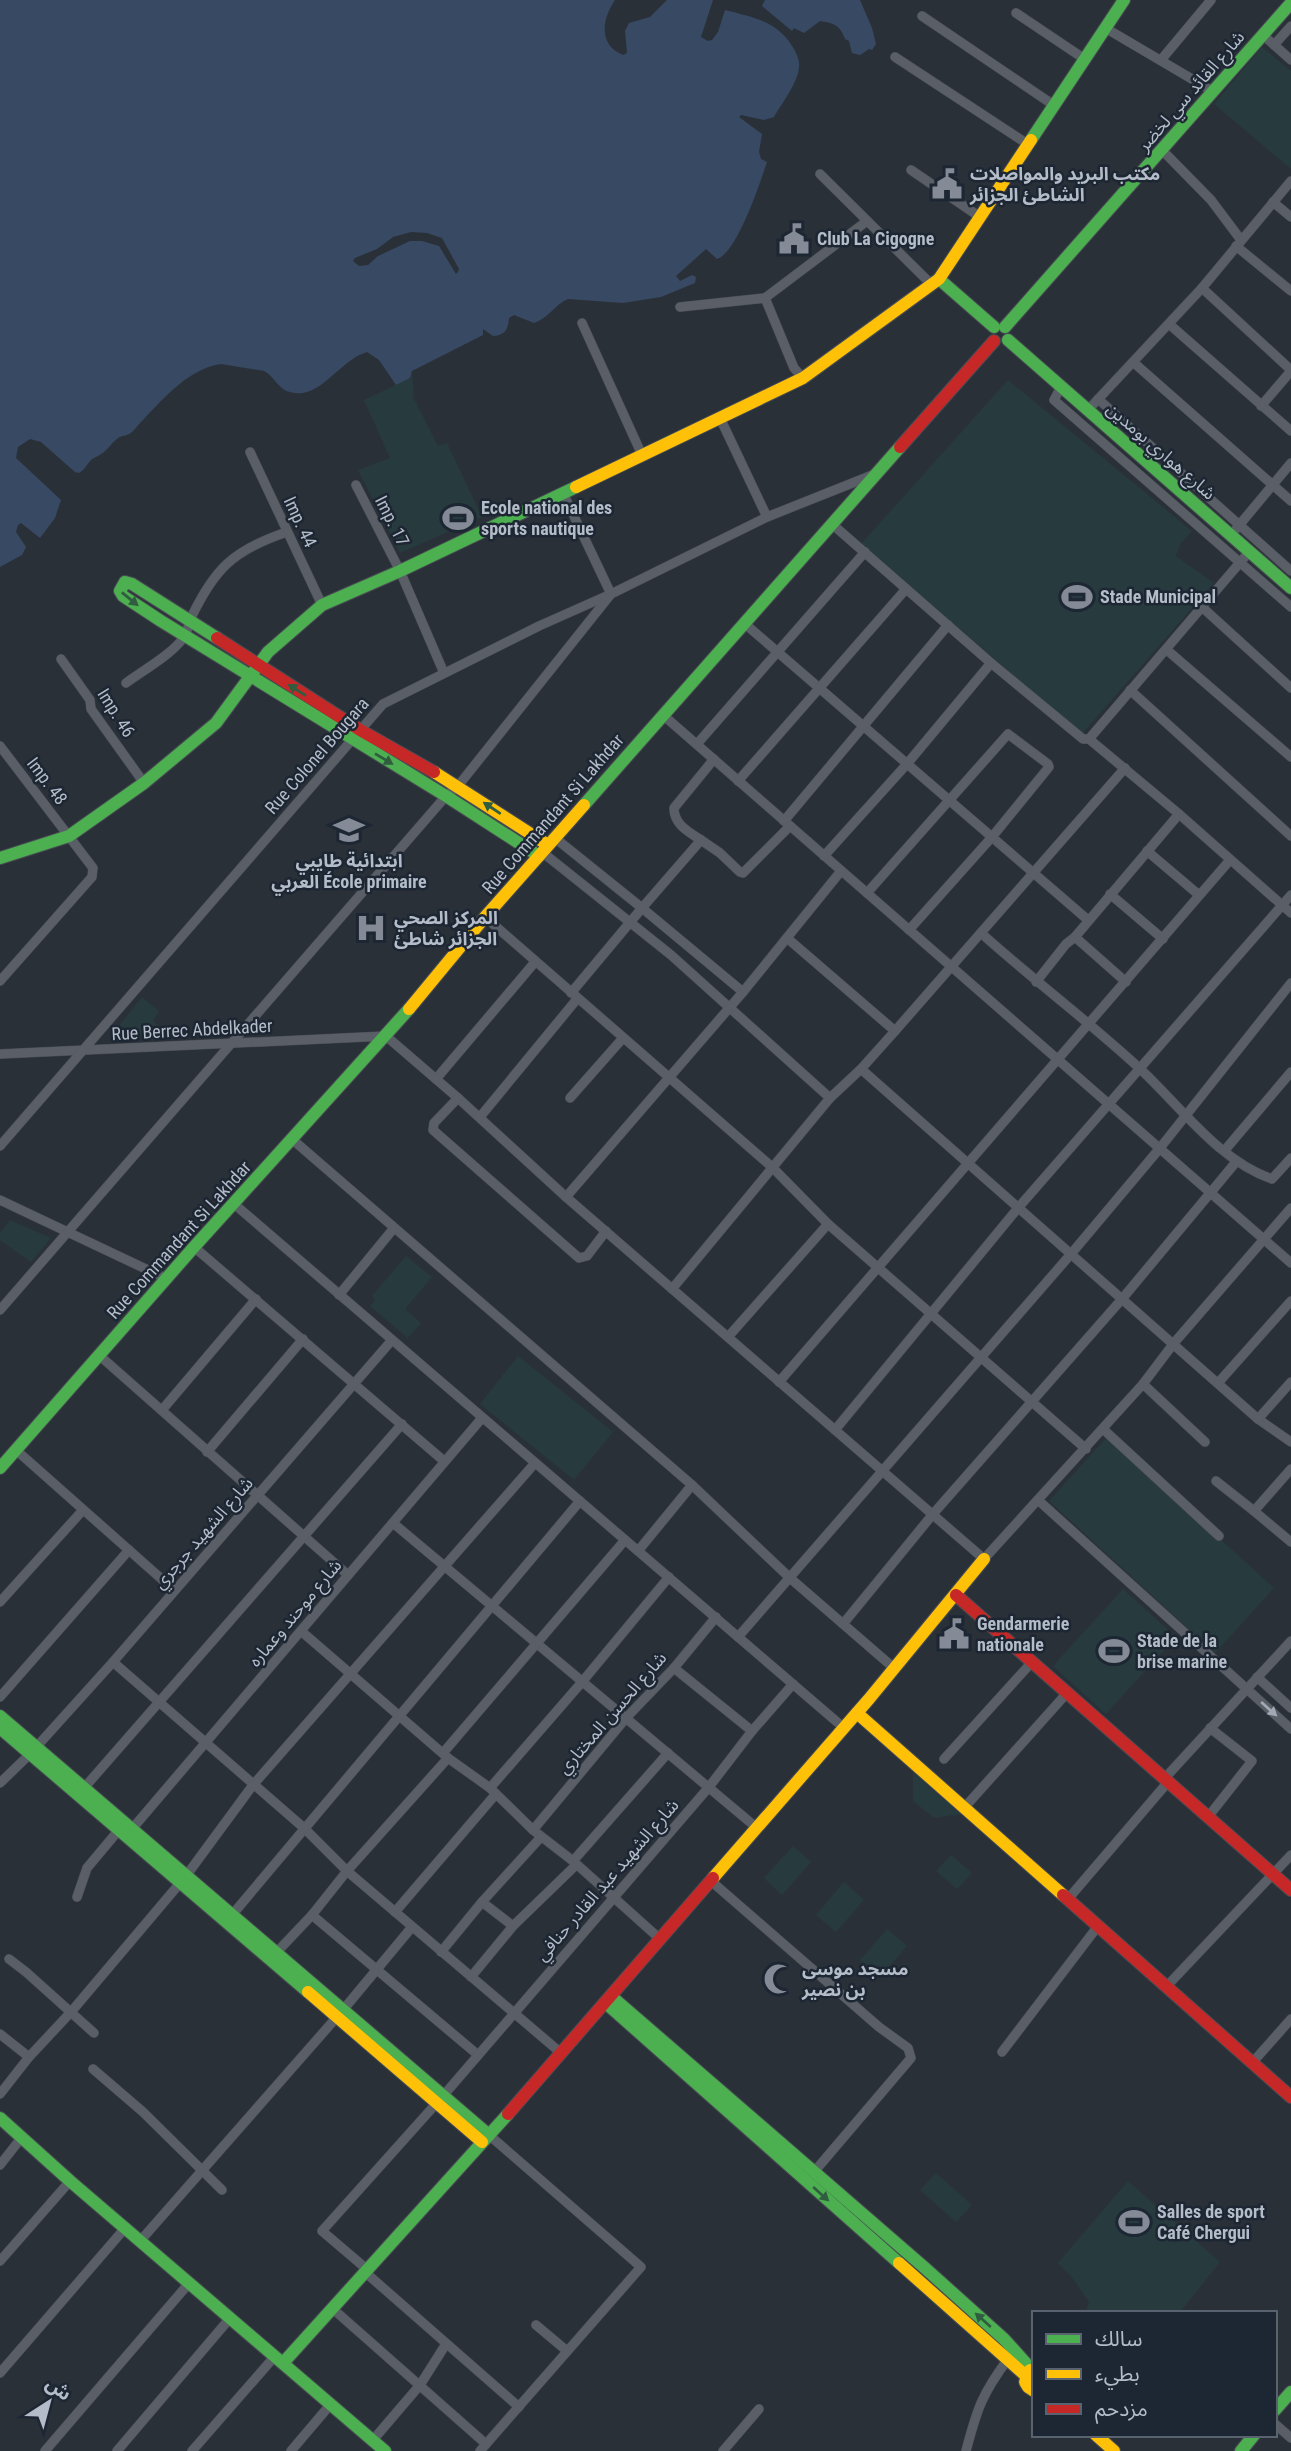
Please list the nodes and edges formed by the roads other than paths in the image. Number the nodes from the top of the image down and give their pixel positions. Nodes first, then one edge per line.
1 (1124, 0) edge
2 (1211, 0) edge
3 (1291, 3) edge
4 (1016, 13) dead end
5 (922, 16) dead end
6 (1291, 26) edge
7 (1107, 29) junction
8 (1263, 35) junction
9 (1274, 45) junction
10 (895, 57) dead end
11 (1086, 60) junction
12 (1161, 60) junction
13 (1291, 60) edge
14 (1213, 92) junction
15 (1055, 106) junction
16 (1028, 145) junction
17 (1162, 150) junction
18 (911, 170) dead end
19 (820, 174) dead end
20 (1291, 181) edge
21 (1273, 202) junction
22 (981, 217) junction
23 (1291, 217) edge
24 (867, 221) junction
25 (1239, 243) junction
26 (935, 282) junction
27 (1202, 288) junction
28 (1291, 291) edge
29 (765, 298) junction
30 (680, 307) dead end
31 (582, 323) dead end
32 (1169, 324) junction
33 (1002, 331) junction
34 (1133, 362) junction
35 (1291, 370) edge
36 (803, 378) junction
37 (1061, 387) junction
38 (1098, 399) junction
39 (1261, 406) junction
40 (1088, 410) junction
41 (720, 418) junction
42 (1291, 431) edge
43 (250, 452) dead end
44 (642, 455) junction
45 (1291, 463) edge
46 (877, 474) junction
47 (356, 485) dead end
48 (1272, 485) junction
49 (563, 493) junction
50 (1291, 501) edge
51 (767, 517) junction
52 (832, 524) junction
53 (1235, 531) junction
54 (286, 532) junction
55 (865, 552) junction
56 (1245, 557) junction
57 (400, 571) junction
58 (1291, 571) edge
59 (906, 589) junction
60 (1291, 589) edge
61 (611, 594) junction
62 (322, 605) junction
63 (1291, 607) edge
64 (1203, 608) junction
65 (744, 623) junction
66 (948, 625) junction
67 (187, 628) junction
68 (1167, 650) junction
69 (778, 652) junction
70 (61, 659) dead end
71 (991, 663) junction
72 (254, 670) junction
73 (444, 673) junction
74 (126, 683) dead end
75 (1291, 688) edge
76 (821, 690) junction
77 (1130, 690) junction
78 (663, 715) junction
79 (864, 727) junction
80 (356, 735) junction
81 (1088, 739) junction
82 (697, 744) junction
83 (0, 746) edge
84 (1291, 757) edge
85 (714, 760) junction
86 (907, 764) junction
87 (1125, 768) junction
88 (738, 781) junction
89 (144, 783) junction
90 (458, 786) junction
91 (446, 796) junction
92 (948, 799) junction
93 (1179, 814) junction
94 (787, 823) junction
95 (69, 836) junction
96 (1291, 836) edge
97 (992, 837) junction
98 (701, 841) junction
99 (546, 848) junction
100 (1147, 851) junction
101 (824, 856) junction
102 (0, 858) edge
103 (1230, 860) junction
104 (841, 871) junction
105 (1034, 873) junction
106 (867, 893) junction
107 (1110, 894) junction
108 (1199, 895) junction
109 (1291, 895) edge
110 (1282, 905) junction
111 (642, 908) junction
112 (1291, 913) edge
113 (485, 917) junction
114 (1088, 920) junction
115 (631, 922) junction
116 (909, 930) junction
117 (981, 933) junction
118 (788, 937) junction
119 (1075, 937) junction
120 (1163, 939) junction
121 (536, 962) junction
122 (953, 967) junction
123 (0, 981) edge
124 (1036, 982) junction
125 (1126, 982) junction
126 (1291, 984) edge
127 (743, 992) junction
128 (574, 996) junction
129 (728, 1008) junction
130 (1089, 1023) junction
131 (895, 1031) junction
132 (386, 1036) junction
133 (623, 1038) junction
134 (232, 1044) junction
135 (82, 1052) junction
136 (0, 1054) edge
137 (1058, 1059) junction
138 (1140, 1068) junction
139 (861, 1069) junction
140 (1291, 1072) edge
141 (668, 1076) junction
142 (436, 1079) junction
143 (458, 1098) junction
144 (570, 1098) dead end
145 (830, 1098) junction
146 (1108, 1103) junction
147 (1184, 1115) junction
148 (480, 1117) junction
149 (293, 1140) junction
150 (0, 1146) edge
151 (1160, 1148) junction
152 (1225, 1150) junction
153 (1291, 1158) edge
154 (1236, 1162) junction
155 (968, 1164) junction
156 (772, 1167) junction
157 (1210, 1192) junction
158 (566, 1196) junction
159 (0, 1200) edge
160 (233, 1203) junction
161 (1018, 1208) junction
162 (1291, 1208) edge
163 (828, 1224) junction
164 (394, 1228) junction
165 (68, 1230) junction
166 (606, 1231) junction
167 (1264, 1239) junction
168 (194, 1247) junction
169 (1071, 1254) junction
170 (1291, 1263) edge
171 (878, 1268) junction
172 (167, 1279) junction
173 (672, 1289) junction
174 (339, 1294) junction
175 (256, 1299) junction
176 (1122, 1299) junction
177 (1291, 1301) edge
178 (0, 1310) edge
179 (931, 1314) junction
180 (728, 1337) junction
181 (303, 1339) junction
182 (392, 1340) junction
183 (1174, 1343) junction
184 (100, 1356) junction
185 (981, 1358) junction
186 (779, 1382) junction
187 (1291, 1382) edge
188 (1218, 1383) junction
189 (354, 1384) junction
190 (1143, 1384) junction
191 (1032, 1402) junction
192 (162, 1410) junction
193 (482, 1418) junction
194 (1258, 1419) junction
195 (402, 1424) junction
196 (1103, 1429) junction
197 (835, 1430) junction
198 (1291, 1441) edge
199 (1205, 1442) dead end
200 (1086, 1448) junction
201 (16, 1450) junction
202 (207, 1452) junction
203 (444, 1461) junction
204 (535, 1463) junction
205 (0, 1467) edge
206 (1291, 1469) edge
207 (881, 1470) junction
208 (1216, 1481) dead end
209 (692, 1485) junction
210 (257, 1495) junction
211 (1038, 1500) junction
212 (580, 1502) junction
213 (83, 1510) junction
214 (1254, 1511) junction
215 (933, 1514) junction
216 (393, 1523) junction
217 (1219, 1535) dead end
218 (305, 1537) junction
219 (625, 1540) junction
220 (1291, 1542) edge
221 (129, 1550) junction
222 (638, 1551) junction
223 (985, 1559) junction
224 (444, 1566) junction
225 (348, 1575) junction
226 (669, 1577) junction
227 (790, 1578) junction
228 (174, 1590) junction
229 (956, 1595) junction
230 (0, 1602) edge
231 (491, 1605) junction
232 (716, 1617) junction
233 (843, 1624) junction
234 (301, 1631) junction
235 (738, 1637) junction
236 (1291, 1641) edge
237 (536, 1643) junction
238 (113, 1662) junction
239 (1032, 1662) junction
240 (674, 1668) junction
241 (895, 1669) junction
242 (352, 1675) junction
243 (1257, 1677) junction
244 (582, 1682) junction
245 (793, 1684) junction
246 (1247, 1689) junction
247 (1067, 1693) junction
248 (0, 1697) edge
249 (159, 1703) junction
250 (1291, 1708) edge
251 (857, 1713) junction
252 (398, 1714) junction
253 (0, 1716) edge
254 (626, 1718) junction
255 (0, 1728) edge
256 (844, 1728) junction
257 (1210, 1728) junction
258 (1291, 1729) edge
259 (752, 1731) junction
260 (205, 1744) junction
261 (33, 1751) junction
262 (668, 1753) junction
263 (446, 1755) junction
264 (944, 1759) dead end
265 (1166, 1780) junction
266 (1, 1781) edge
267 (253, 1785) junction
268 (709, 1787) junction
269 (84, 1788) junction
270 (493, 1791) junction
271 (964, 1808) junction
272 (1208, 1817) junction
273 (304, 1828) junction
274 (757, 1828) junction
275 (132, 1829) junction
276 (118, 1831) junction
277 (537, 1833) junction
278 (1291, 1855) edge
279 (574, 1863) junction
280 (347, 1871) junction
281 (1273, 1875) junction
282 (183, 1880) junction
283 (711, 1881) junction
284 (1291, 1890) edge
285 (77, 1897) dead end
286 (613, 1898) junction
287 (1068, 1899) junction
288 (482, 1902) junction
289 (395, 1912) junction
290 (232, 1914) junction
291 (312, 1915) junction
292 (513, 1926) junction
293 (1098, 1926) junction
294 (412, 1927) junction
295 (660, 1939) junction
296 (441, 1951) junction
297 (276, 1952) junction
298 (9, 1959) dead end
299 (376, 1969) junction
300 (471, 1977) junction
301 (1166, 1987) junction
302 (608, 1999) junction
303 (71, 2012) junction
304 (513, 2013) junction
305 (340, 2014) junction
306 (1291, 2019) edge
307 (94, 2033) dead end
308 (0, 2034) edge
309 (1003, 2052) dead end
310 (561, 2053) junction
311 (478, 2055) junction
312 (29, 2057) junction
313 (1252, 2063) junction
314 (93, 2069) dead end
315 (0, 2094) edge
316 (1291, 2097) edge
317 (440, 2099) junction
318 (0, 2118) edge
319 (23, 2137) junction
320 (486, 2139) junction
321 (0, 2165) edge
322 (201, 2172) junction
323 (814, 2172) junction
324 (69, 2181) junction
325 (222, 2190) dead end
326 (126, 2227) junction
327 (141, 2240) junction
328 (0, 2261) edge
329 (368, 2272) junction
330 (190, 2283) junction
331 (333, 2309) junction
332 (231, 2317) junction
333 (536, 2325) dead end
334 (446, 2344) junction
335 (567, 2351) junction
336 (279, 2359) junction
337 (1008, 2359) junction
338 (1030, 2371) edge
339 (0, 2373) edge
340 (420, 2385) junction
341 (1032, 2390) edge
342 (1291, 2392) edge
343 (330, 2405) junction
344 (519, 2407) junction
345 (1277, 2408) edge
346 (760, 2409) dead end
347 (1277, 2426) edge
348 (1086, 2437) edge
349 (1098, 2437) edge
350 (1252, 2437) edge
351 (1291, 2438) edge
352 (373, 2440) junction
353 (483, 2447) edge
354 (45, 2451) edge
355 (117, 2451) edge
356 (192, 2451) edge
357 (291, 2451) edge
358 (385, 2451) edge
359 (723, 2451) edge
360 (966, 2451) edge
361 (1102, 2451) edge
362 (1114, 2451) edge
363 (1241, 2451) edge

1 - 7 main road
2 - 12 street
3 - 8 main road, شارع القائد سي لخضر
4 - 11 street
5 - 15 street
6 - 9 street
7 - 11 main road
7 - 12 street
8 - 9 street
8 - 14 main road, شارع القائد سي لخضر
9 - 13 street
10 - 16 street
11 - 15 main road
12 - 14 street
14 - 17 main road, شارع القائد سي لخضر
15 - 16 main road
16 - 22 main road
17 - 25 street
17 - 33 main road, شارع القائد سي لخضر
18 - 22 street
19 - 24 street
20 - 21 street
21 - 23 street
21 - 25 street
22 - 26 main road
24 - 26 street
24 - 29 street
25 - 27 street
25 - 28 street
26 - 33 main road, شارع هواري بومدين
26 - 36 main road
27 - 32 street
27 - 35 street
29 - 30 street
29 - 36 street
31 - 44 street
32 - 34 street
32 - 39 street
33 - 37 main road, شارع هواري بومدين
33 - 46 main road, Rue Commandant Si Lakhdar
34 - 38 street
34 - 48 street
35 - 39 street
36 - 41 main road
37 - 40 main road, شارع هواري بومدين
37 - 56 street
38 - 40 street
38 - 53 street
39 - 42 street
40 - 53 main road, شارع هواري بومدين
41 - 44 main road
41 - 51 street
43 - 54 street, Imp. 44
44 - 49 main road
45 - 48 street
46 - 51 street, Rue Colonel Bougara
46 - 52 main road, Rue Commandant Si Lakhdar
47 - 57 street, Imp. 17
48 - 50 street
48 - 53 street
49 - 57 main road
49 - 61 street
51 - 61 street, Rue Colonel Bougara
52 - 55 street
52 - 65 main road, Rue Commandant Si Lakhdar
53 - 56 main road, شارع هواري بومدين
53 - 58 street
54 - 62 street, Imp. 44
54 - 67 street
55 - 59 street
55 - 69 street
56 - 60 main road, شارع هواري بومدين
56 - 63 street
56 - 64 street
57 - 62 main road
57 - 73 street, Imp. 17
59 - 66 street
59 - 76 street
61 - 73 street, Rue Colonel Bougara
61 - 90 street
62 - 72 main road
64 - 68 street
64 - 75 street
65 - 69 street
65 - 78 main road, Rue Commandant Si Lakhdar
66 - 71 street
66 - 79 street
67 -> 67 main road
67 - 72 main road
67 - 74 street
68 - 77 street
68 - 84 street
69 - 76 street
69 - 82 street
70 - 89 street, Imp. 46
71 - 81 street
71 - 86 street
72 - 80 main road
72 - 89 main road
73 - 80 street, Rue Colonel Bougara
76 - 79 street
76 - 88 street
77 - 81 street
77 - 96 street
78 - 82 street
78 - 99 main road, Rue Commandant Si Lakhdar
79 - 86 street
79 - 94 street
80 - 90 main road
80 -> 91 main road
80 - 135 street, Rue Colonel Bougara
81 - 87 street
82 - 85 street
83 - 95 street, Imp. 48
85 - 88 street
85 - 98 street
86 - 92 street
86 - 101 street
87 - 93 street
87 - 105 street
88 - 94 street
89 - 95 main road
90 - 91 street
99 -> 90 main road
91 - 99 main road
91 - 134 street
92 - 97 street
92 - 97 street
92 - 106 street
93 - 100 street
93 - 103 street
94 - 98 street
94 - 101 street
95 - 102 main road
95 - 123 street, Imp. 48
97 - 105 street
97 - 116 street
98 - 111 street
99 - 111 street
99 - 113 main road, Rue Commandant Si Lakhdar
99 - 115 street
100 - 107 street
100 - 108 street
101 - 104 street
103 - 108 street
103 - 110 street
104 - 106 street
104 - 118 street
105 - 114 street
105 - 117 street
106 - 116 street
107 - 114 street
107 - 120 street
108 - 120 street
109 - 110 street
110 - 112 street
110 - 138 street
111 - 115 street
111 - 127 street
113 - 121 street
113 - 132 main road, Rue Commandant Si Lakhdar
114 - 119 street
115 - 128 street
115 - 129 street
116 - 122 street
117 - 122 street
117 - 124 street
118 - 127 street
118 - 131 street
119 - 124 street
119 - 125 street
120 - 125 street
121 - 128 street
121 - 142 street
122 - 131 street
122 - 137 street
124 - 130 street
125 - 130 street
126 - 147 street
127 - 129 street
128 - 133 street
128 - 148 street
129 - 141 street
129 - 145 street
130 - 137 street
130 - 138 street
131 - 139 street
132 - 134 street, Rue Berrec Abdelkader
132 - 142 street
132 - 149 main road, Rue Commandant Si Lakhdar
133 - 141 street
133 - 144 street
134 - 135 street, Rue Berrec Abdelkader
134 - 165 street
135 - 136 street, Rue Berrec Abdelkader
135 - 150 street, Rue Colonel Bougara
137 - 146 street
137 - 155 street
138 - 146 street
138 - 147 street
139 - 145 street
139 - 155 street
140 - 152 street
141 - 156 street
141 - 158 street
142 - 143 street
143 - 148 street
143 - 166 street
145 - 156 street
146 - 151 street
146 - 161 street
147 - 151 street
147 - 152 street
148 - 158 street
149 - 160 main road, Rue Commandant Si Lakhdar
149 - 164 street
151 - 157 street
151 - 169 street
152 - 154 street
153 - 154 street
154 - 157 street
155 - 161 street
155 - 171 street
156 - 163 street
156 - 173 street
157 - 167 street
157 - 176 street
158 - 166 street
159 - 165 street
160 - 168 main road, Rue Commandant Si Lakhdar
160 - 174 street
161 - 169 street
161 - 179 street
162 - 167 street
163 - 171 street
163 - 180 street
164 - 174 street
164 - 209 street
165 - 172 street
165 - 178 street
166 - 173 street
167 - 170 street
167 - 183 street
168 - 172 main road, Rue Commandant Si Lakhdar
168 - 175 street
169 - 176 street
169 - 185 street
171 - 179 street
171 - 186 street
172 - 184 main road, Rue Commandant Si Lakhdar
173 - 180 street
174 - 182 street
175 - 181 street
175 - 192 street
176 - 183 street
176 - 191 street
177 - 188 street
179 - 185 street
179 - 197 street
180 - 186 street
181 - 189 street
181 - 202 street
182 - 189 street, شارع الشهيد جرجري
182 - 193 street
183 - 188 street
183 - 190 street
184 - 192 street
184 - 201 main road, Rue Commandant Si Lakhdar
185 - 191 street
185 - 207 street
186 - 197 street
187 - 194 street
188 - 194 street
189 - 195 street
189 - 210 street, شارع الشهيد جرجري
190 - 196 street
190 - 199 street
191 - 200 street
191 - 215 street
192 - 202 street
193 - 203 street, شارع موحند وعماره
193 - 204 street
194 - 198 street
195 - 203 street
195 - 218 street
196 - 200 street
196 - 217 street
197 - 207 street
200 - 211 street
201 - 205 main road, Rue Commandant Si Lakhdar
201 - 213 street
202 - 210 street
203 - 216 street, شارع موحند وعماره
204 - 212 street
204 - 224 street
206 - 214 street
207 - 215 street
207 - 227 street
208 - 214 street
209 - 222 street
209 - 227 street
210 - 218 street
210 - 228 street, شارع الشهيد جرجري
211 - 223 street
211 - 246 street
212 - 219 street
212 - 231 street
213 - 221 street
213 - 230 street
214 - 220 street
215 - 223 street
215 - 233 street
216 - 224 street
216 - 225 street, شارع موحند وعماره
218 - 225 street
218 - 249 street
219 - 222 street
219 - 237 street
221 - 228 street
221 - 248 street
222 - 226 street
223 - 229 main road
224 - 231 street
224 - 242 street
225 - 234 street, شارع موحند وعماره
226 - 232 street
226 - 244 street
227 - 233 street
227 - 235 street
228 - 238 street, شارع الشهيد جرجري
229 - 239 main road
229 - 241 main road
231 - 237 street
231 - 252 street
232 - 235 street
232 - 240 street, شارع الحسن المختاري
233 - 241 street
234 - 242 street
234 - 260 street, شارع موحند وعماره
235 - 245 street
236 - 243 street
237 - 244 street
237 - 263 street
238 - 249 street
238 - 261 street, شارع الشهيد جرجري
239 - 247 main road
239 - 264 street
240 - 254 street, شارع الحسن المختاري
240 - 259 street
241 - 251 main road
242 - 252 street
242 - 267 street
243 - 246 street
243 - 250 street
244 - 254 street
244 - 270 street
245 - 256 street
245 - 259 street, شارع الشهيد عبد القادر حنافي
246 - 257 street
246 -> 258 street
247 - 265 main road
247 - 271 street
249 - 260 street
249 - 269 street
251 - 256 main road
251 - 271 main road
252 - 263 street
252 - 273 street
253 - 261 main road
254 - 262 street
254 - 277 street, شارع الحسن المختاري
255 - 261 main road
256 - 274 main road
257 - 265 street
257 - 272 street
259 - 268 street, شارع الشهيد عبد القادر حنافي
260 - 267 street
260 - 275 street, شارع موحند وعماره
261 - 266 street, شارع الشهيد جرجري
261 - 269 main road
261 - 276 main road
262 - 268 street
262 - 279 street
263 - 270 street
263 - 280 street
265 - 272 main road
265 - 287 street
267 - 273 street
267 - 282 street
268 - 274 street
268 - 286 street, شارع الشهيد عبد القادر حنافي
269 - 275 main road
270 - 277 street
270 - 289 street
271 - 287 main road
272 - 281 main road
273 - 280 street
273 - 290 street
274 - 283 main road
275 - 282 main road
276 - 282 main road
276 - 285 street
277 - 279 street
277 - 288 street, شارع الحسن المختاري
278 - 281 street
279 - 286 street
279 - 292 street
280 - 289 street
280 - 291 street
281 - 284 main road
281 - 301 street
282 - 290 main road
282 - 303 street
282 - 305 main road
283 - 295 main road
283 - 323 street
286 - 295 street
286 - 304 street, شارع الشهيد عبد القادر حنافي
287 - 293 main road
288 - 292 street
288 - 296 street, شارع الحسن المختاري
289 - 294 street
290 - 297 main road
291 - 297 street
291 - 299 street
292 - 300 street
293 - 301 main road
293 - 309 street
294 - 296 street
294 - 299 street
295 - 302 main road
296 - 300 street
297 - 305 main road
298 - 303 street
299 - 305 street
299 - 311 street
300 - 304 street
301 - 313 main road
302 - 310 main road
302 - 323 main road
302 -> 337 main road
303 - 307 street
303 - 312 street
304 - 310 street
304 - 311 street, شارع الشهيد عبد القادر حنافي
305 - 317 main road
305 - 322 street
306 - 313 street
308 - 312 street
310 - 320 main road
311 - 317 street, شارع الشهيد عبد القادر حنافي
312 - 315 street
313 - 316 main road
314 - 322 street
317 - 320 main road
317 - 329 street, شارع الشهيد عبد القادر حنافي
318 - 319 main road
319 - 321 street
319 - 324 main road
320 - 329 main road
320 - 335 street
322 - 325 street
322 - 327 street
338 -> 323 main road
324 - 326 main road
324 - 328 street
326 - 327 main road
326 - 339 street
327 - 330 main road
329 - 331 main road
329 - 334 street
330 - 332 main road
330 - 354 street
331 - 336 main road
331 - 340 street
332 - 336 main road
332 - 355 street
333 - 335 street
334 - 340 street
334 - 344 street
335 - 344 street
336 - 343 main road
336 - 356 street
337 - 338 main road
337 - 360 street
338 - 341 main road
340 - 352 street
340 - 353 street
342 - 345 main road
343 - 352 main road
343 - 357 street
344 - 353 street
346 - 359 street
347 - 351 street
348 - 361 main road
349 - 362 main road
350 - 363 main road
352 - 358 main road

